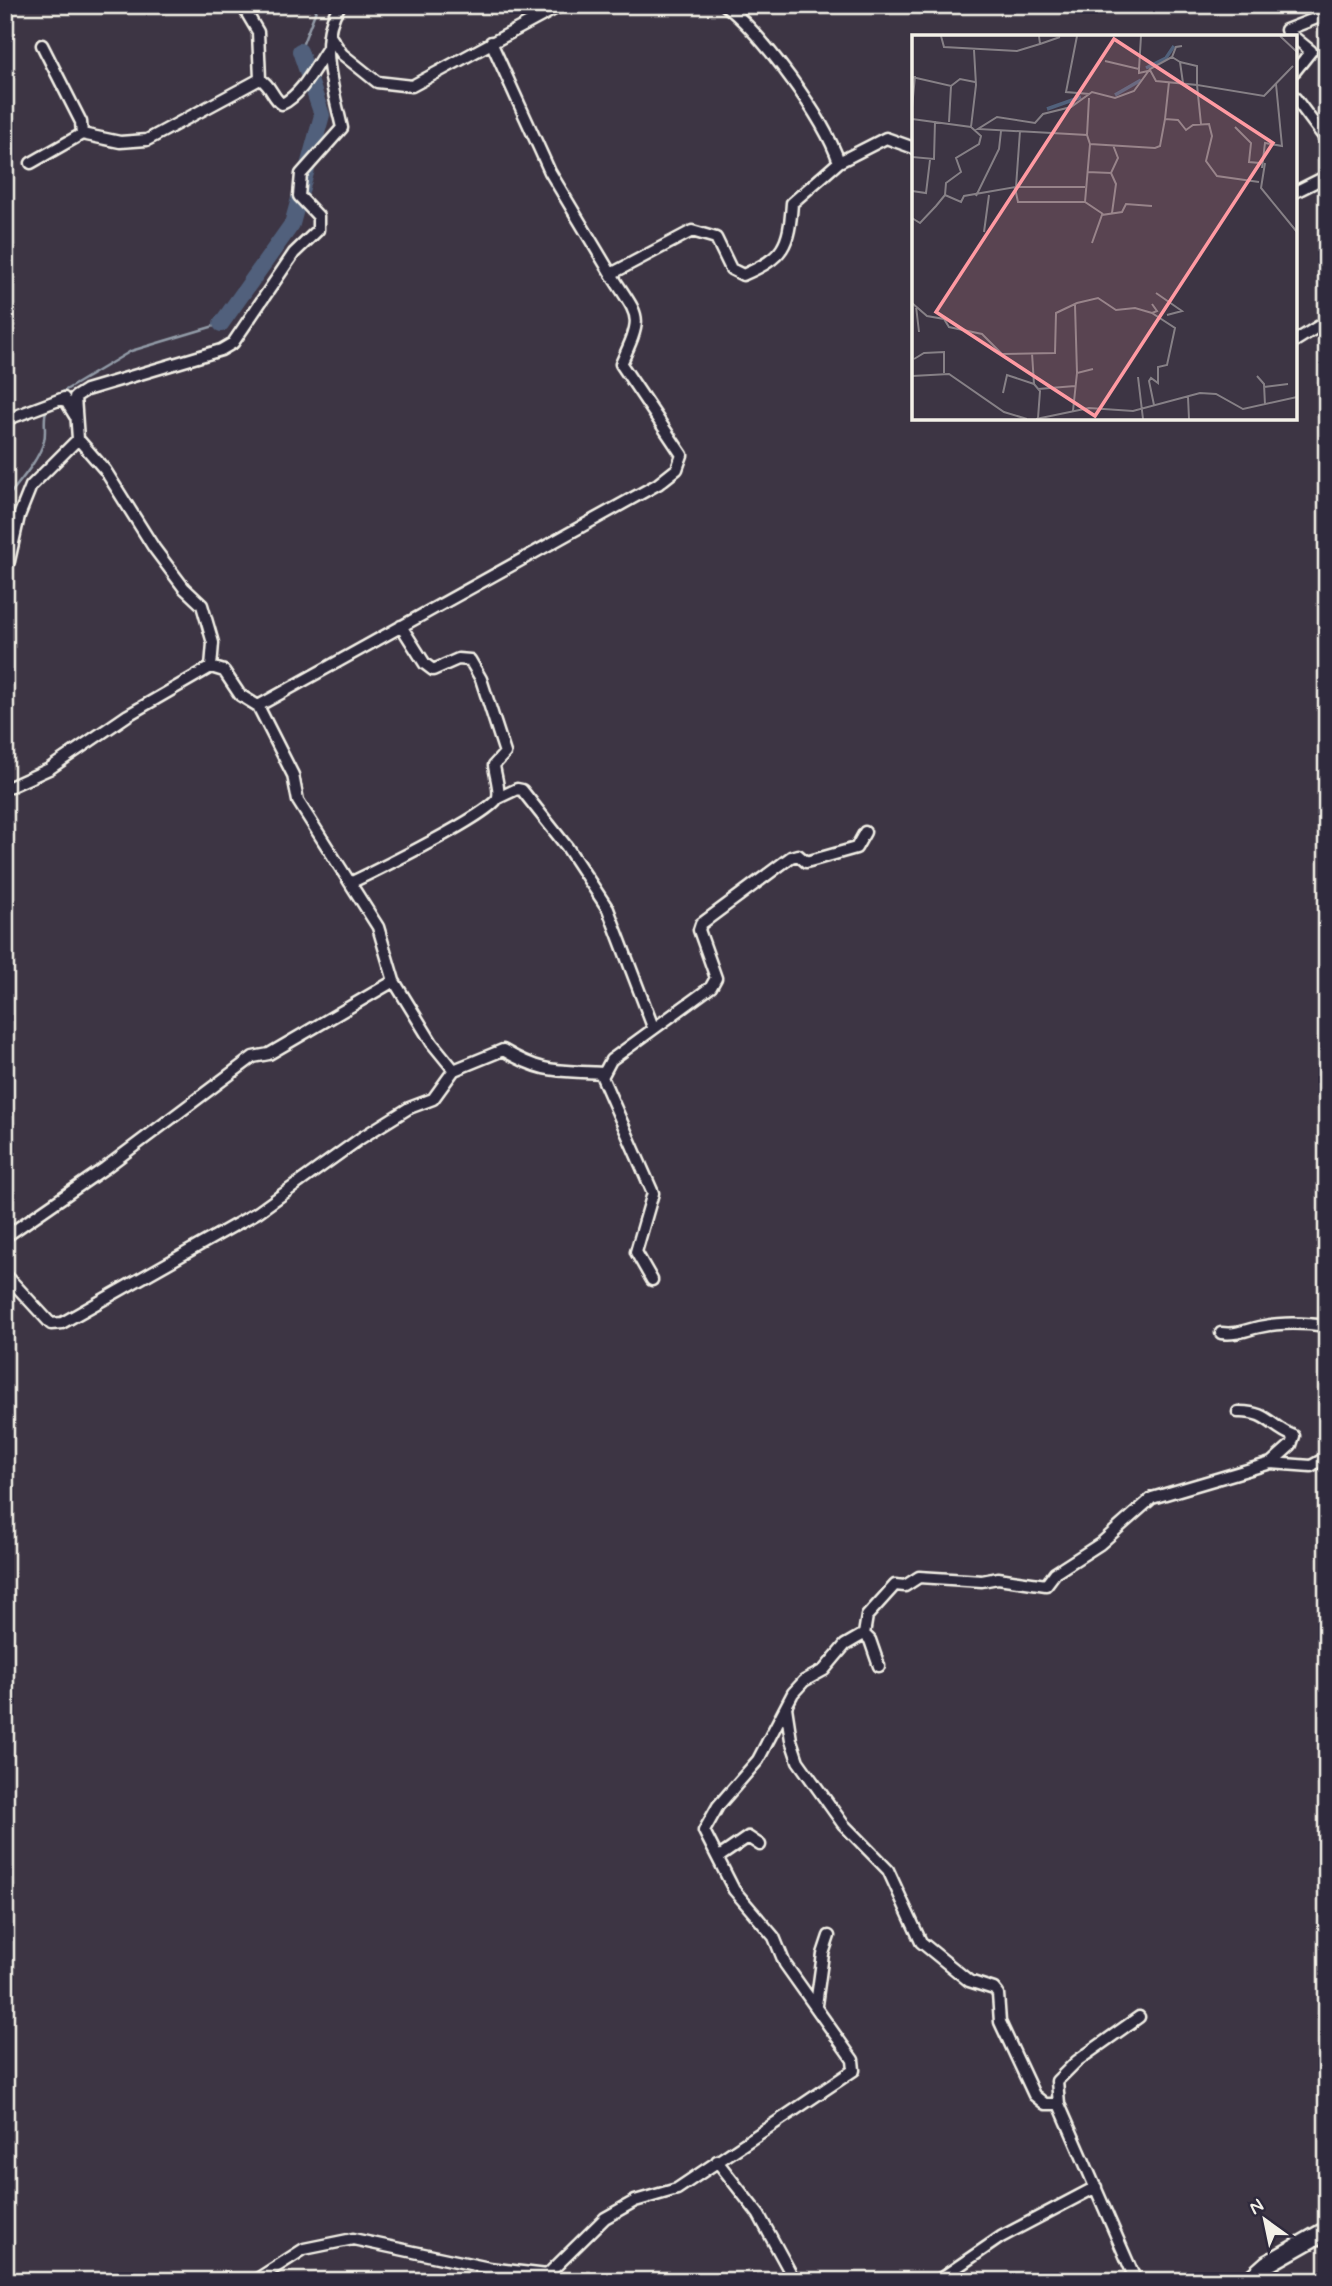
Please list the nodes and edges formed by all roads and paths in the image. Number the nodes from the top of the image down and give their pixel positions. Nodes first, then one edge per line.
1 (242, 5) edge
2 (340, 5) edge
3 (562, 5) edge
4 (725, 5) edge
5 (1327, 14) edge
6 (329, 35) junction
7 (1292, 35) edge
8 (1297, 39) edge
9 (491, 42) junction
10 (42, 45) dead end
11 (328, 47) junction
12 (1297, 68) edge
13 (260, 79) junction
14 (1297, 101) edge
15 (82, 134) junction
16 (1327, 141) edge
17 (912, 147) edge
18 (839, 162) junction
19 (31, 163) dead end
20 (1327, 176) edge
21 (1297, 191) edge
22 (611, 274) junction
23 (1327, 321) edge
24 (1297, 340) edge
25 (5, 420) edge
26 (77, 420) junction
27 (78, 439) junction
28 (5, 565) edge
29 (401, 626) junction
30 (211, 667) junction
31 (258, 706) junction
32 (5, 789) edge
33 (498, 798) junction
34 (865, 832) dead end
35 (350, 883) junction
36 (394, 981) junction
37 (653, 1027) junction
38 (454, 1070) junction
39 (604, 1073) junction
40 (5, 1237) edge
41 (5, 1274) edge
42 (652, 1280) dead end
43 (1327, 1326) edge
44 (1221, 1333) dead end
45 (1238, 1412) dead end
46 (1327, 1457) edge
47 (1271, 1463) junction
48 (864, 1634) junction
49 (880, 1666) dead end
50 (786, 1707) junction
51 (760, 1845) dead end
52 (719, 1857) junction
53 (829, 1936) dead end
54 (816, 2006) junction
55 (1139, 2017) dead end
56 (1059, 2104) junction
57 (717, 2161) junction
58 (1096, 2187) junction
59 (1327, 2230) edge
60 (254, 2281) edge
61 (795, 2281) edge
62 (937, 2281) edge
63 (1136, 2281) edge
64 (1248, 2281) edge

1 - 13 street
2 - 6 street
3 - 9 street
4 - 18 street
5 - 7 street
6 - 9 street
6 - 11 street
8 - 12 street
9 - 22 street
10 - 15 street
11 - 13 street
11 - 26 street
13 - 15 street
14 - 16 street
15 - 19 street
17 - 18 street
18 - 22 street
20 - 21 street
22 - 29 street
23 - 24 street
25 - 26 street
26 - 27 street
27 - 28 street
27 - 30 street
29 - 31 street
29 - 33 street
30 - 31 street
30 - 32 street
31 - 35 street
33 - 35 street
33 - 37 street
34 - 37 street
35 - 36 street
36 - 38 street
36 - 40 street
37 - 39 street
38 - 39 street
38 - 41 street
39 - 42 street
43 - 44 street
45 - 47 street
46 - 47 street
47 - 48 street
48 - 49 street
48 - 50 street
50 - 52 street
50 - 56 street
51 - 52 street
52 - 54 street
53 - 54 street
54 - 57 street
55 - 56 street
56 - 58 street
57 - 60 street
57 - 61 street
58 - 62 street
58 - 63 street
59 - 64 main road

